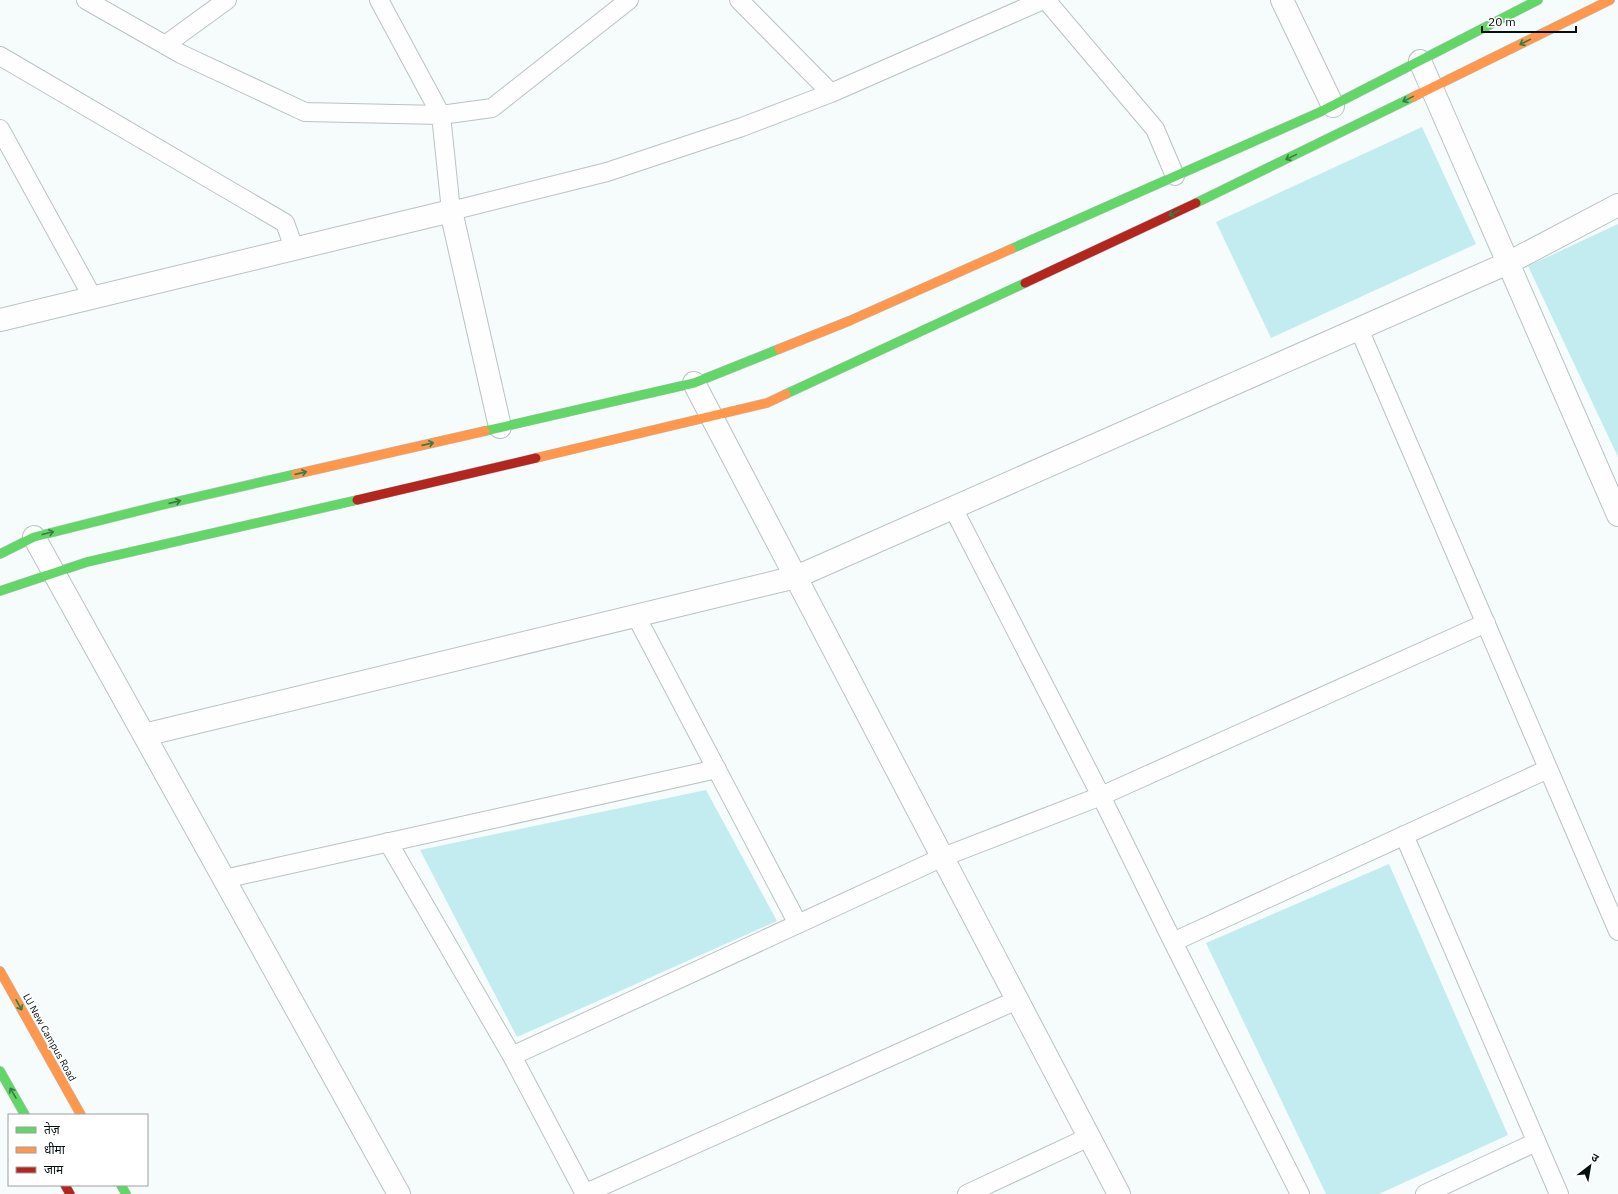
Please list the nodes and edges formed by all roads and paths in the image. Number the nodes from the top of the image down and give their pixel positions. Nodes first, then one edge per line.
1 (86, 0) edge
2 (227, 0) edge
3 (379, 0) edge
4 (630, 0) edge
5 (739, 0) edge
6 (1044, 0) edge
7 (1282, 0) edge
8 (1538, 0) edge
9 (1610, 0) edge
10 (164, 45) junction
11 (0, 56) edge
12 (1420, 61) junction
13 (1431, 88) junction
14 (831, 93) junction
15 (1333, 106) junction
16 (440, 115) junction
17 (0, 129) edge
18 (1175, 176) junction
19 (1618, 205) edge
20 (451, 211) junction
21 (294, 248) junction
22 (1508, 263) junction
23 (92, 298) junction
24 (0, 320) edge
25 (1359, 329) junction
26 (694, 383) junction
27 (712, 416) junction
28 (500, 427) junction
29 (953, 508) junction
30 (1618, 515) edge
31 (34, 537) junction
32 (0, 554) edge
33 (54, 573) junction
34 (796, 577) junction
35 (0, 591) edge
36 (636, 616) junction
37 (1486, 623) junction
38 (144, 735) junction
39 (716, 769) junction
40 (1548, 769) junction
41 (1101, 796) junction
42 (1404, 835) junction
43 (388, 842) junction
44 (942, 857) junction
45 (224, 879) junction
46 (798, 924) junction
47 (1618, 931) edge
48 (1173, 942) junction
49 (0, 971) edge
50 (1017, 1000) junction
51 (512, 1056) junction
52 (0, 1071) edge
53 (24, 1114) edge
54 (80, 1114) edge
55 (1089, 1137) junction
56 (1536, 1142) junction
57 (399, 1194) edge
58 (585, 1194) edge
59 (967, 1194) edge
60 (1119, 1194) edge
61 (1300, 1194) edge
62 (1425, 1194) edge
63 (1559, 1194) edge

1 - 10 lane
2 - 10 lane
3 - 16 lane
4 - 16 lane
5 - 14 lane
6 - 14 lane
6 - 18 lane
7 - 15 street
8 - 12 street
9 -> 13 street
10 - 16 lane
11 - 21 lane
12 - 13 street
12 - 15 street
13 - 22 street
13 -> 27 street
14 - 20 lane
15 - 18 street
16 - 20 lane
17 - 23 lane
18 - 26 street
19 - 22 street
20 - 21 street
20 - 28 street
21 - 23 street
22 - 25 street
22 - 30 street
23 - 24 street
25 - 29 street
25 - 37 lane
26 - 27 street
26 - 28 street
27 - 33 street
27 - 34 street
31 -> 28 street
29 - 34 street
29 - 41 lane
31 - 32 street
31 - 33 street
33 - 35 street
33 - 38 street
34 - 36 street
34 - 44 street
36 - 38 street
36 - 39 lane
37 - 40 lane
37 - 41 lane
38 - 45 street
39 - 43 lane
39 - 46 lane
40 - 42 lane
40 - 47 lane
41 - 44 lane
41 - 48 lane
42 - 48 lane
42 - 56 lane
43 - 45 lane
43 - 51 lane
44 - 46 lane
44 - 50 street
45 - 57 street
46 - 51 lane
48 - 61 lane
49 -> 54 street, LU New Campus Road
50 - 55 street
50 - 58 lane
51 - 58 lane
53 -> 52 street
55 - 59 lane
55 - 60 street
56 - 62 lane
56 - 63 lane

